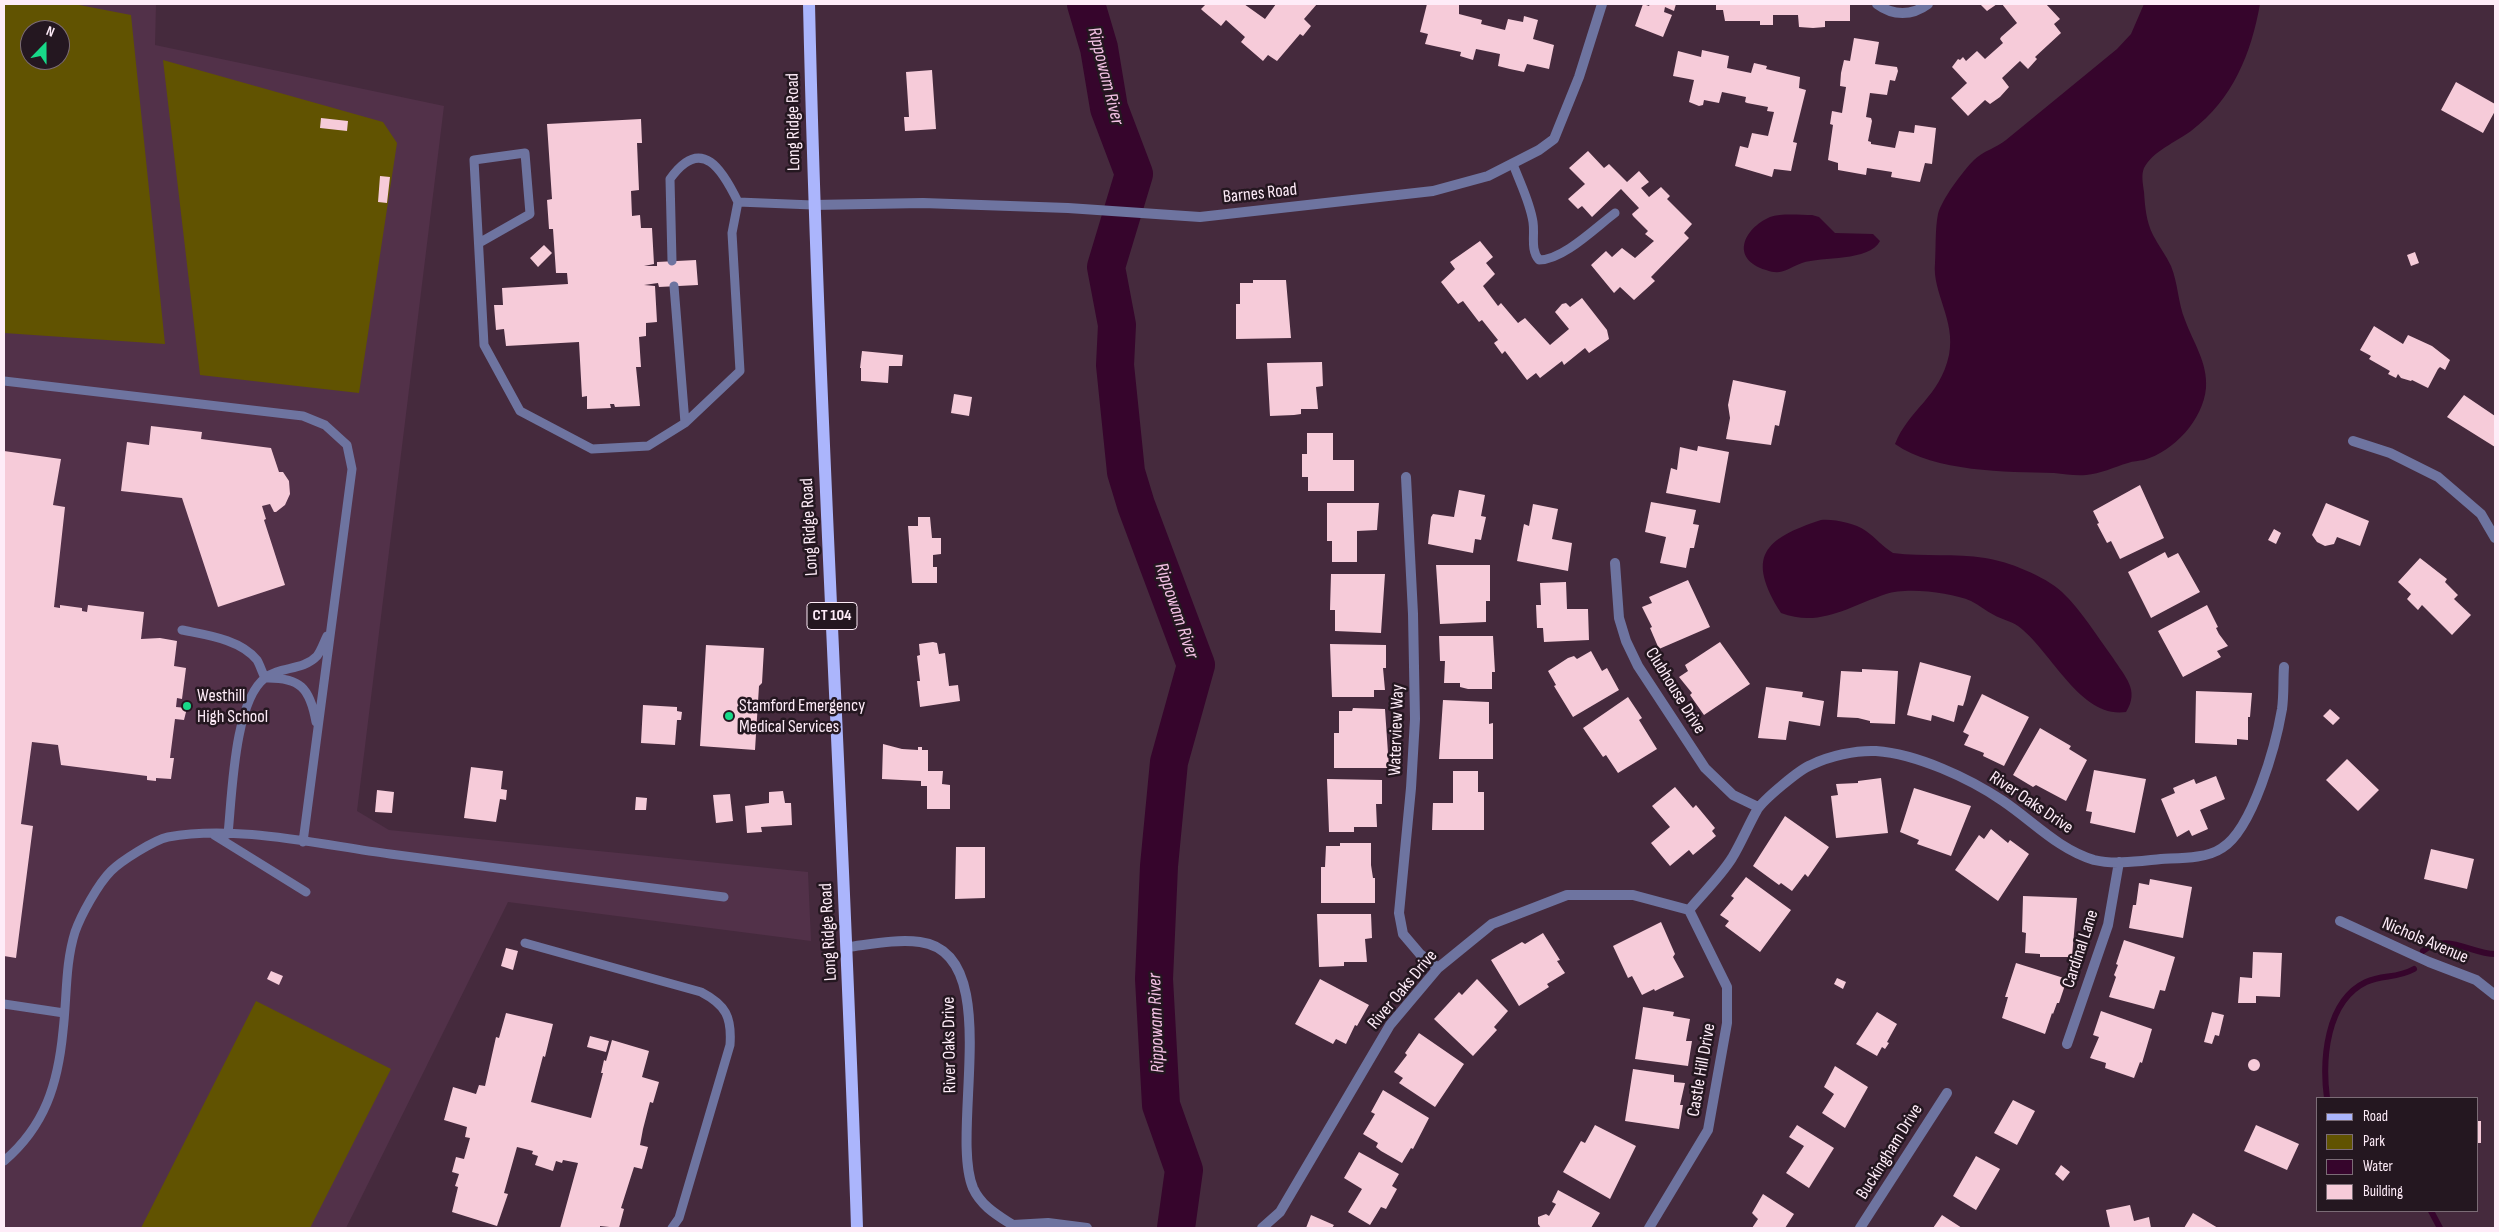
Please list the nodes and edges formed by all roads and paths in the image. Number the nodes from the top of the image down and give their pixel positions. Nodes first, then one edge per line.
1 (809, 4) edge
2 (1602, 4) edge
3 (1877, 4) edge
4 (1928, 4) edge
5 (1513, 164) junction
6 (738, 202) junction
7 (813, 205) junction
8 (1615, 213) dead end
9 (479, 243) junction
10 (672, 262) dead end
11 (674, 286) dead end
12 (4, 381) edge
13 (685, 423) junction
14 (2353, 441) dead end
15 (1406, 477) dead end
16 (2495, 538) edge
17 (1615, 563) dead end
18 (331, 629) junction
19 (182, 630) dead end
20 (2284, 667) dead end
21 (265, 678) junction
22 (318, 729) junction
23 (1758, 808) junction
24 (211, 834) junction
25 (228, 834) junction
26 (303, 842) junction
27 (2119, 862) junction
28 (306, 892) dead end
29 (724, 897) dead end
30 (1689, 910) junction
31 (2340, 922) dead end
32 (525, 943) dead end
33 (848, 947) junction
34 (1438, 968) junction
35 (2495, 995) edge
36 (4, 1004) edge
37 (64, 1013) junction
38 (2067, 1044) dead end
39 (1946, 1092) dead end
40 (4, 1161) edge
41 (1015, 1227) edge
42 (672, 1228) edge
43 (858, 1228) edge
44 (1087, 1228) edge
45 (1262, 1228) edge
46 (1649, 1228) edge
47 (1860, 1228) edge

1 - 7 main road, Long Ridge Road / CT 104
2 - 5 street, Barnes Road
3 - 4 street
5 - 7 street, Barnes Road
5 - 8 lane
6 - 7 lane
6 - 10 lane
6 - 13 lane
7 - 33 main road, Long Ridge Road / CT 104
9 - 9 lane
9 - 13 lane
11 - 13 lane
12 - 18 lane
14 - 16 street
15 - 34 street, Waterview Way
17 - 23 street, Clubhouse Drive
18 - 21 lane
18 - 22 lane
19 - 21 lane
20 - 27 street, River Oaks Drive
21 - 22 lane
21 - 25 lane
22 - 26 lane
23 - 27 street, River Oaks Drive
23 - 30 street, River Oaks Drive
24 - 25 lane
24 - 28 lane
24 - 37 lane
25 - 26 lane
26 - 29 lane
27 - 38 street, Cardinal Lane
30 - 34 street, River Oaks Drive
30 - 46 street, Castle Hill Drive
31 - 35 street, Nichols Avenue
32 - 42 lane
33 - 41 street, River Oaks Drive
33 - 43 main road, Long Ridge Road / CT 104
34 - 45 street, River Oaks Drive
36 - 37 lane
37 - 40 lane
39 - 47 street, Buckingham Drive
41 - 44 street, River Oaks Drive

